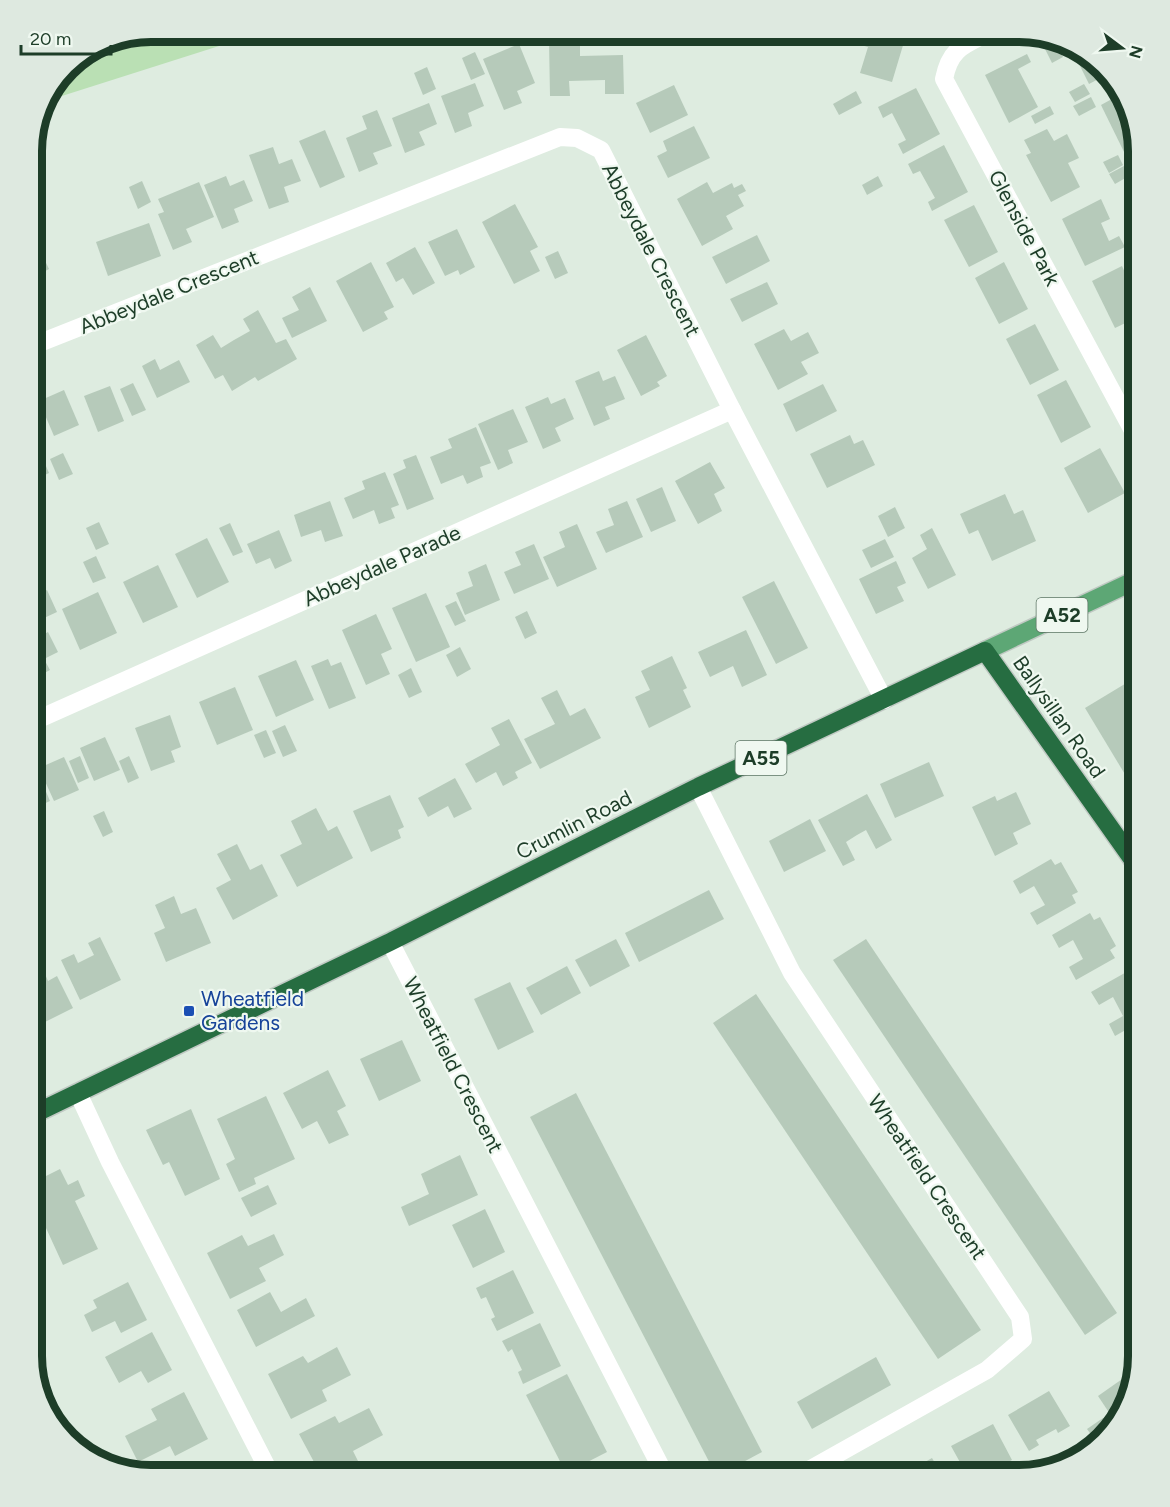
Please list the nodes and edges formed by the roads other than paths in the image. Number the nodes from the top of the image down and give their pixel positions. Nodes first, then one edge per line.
1 (971, 42) edge
2 (42, 342) edge
3 (732, 410) junction
4 (1128, 421) edge
5 (1128, 584) edge
6 (985, 651) junction
7 (885, 700) junction
8 (42, 718) edge
9 (698, 788) junction
10 (1128, 853) edge
11 (390, 942) junction
12 (78, 1093) junction
13 (42, 1110) edge
14 (265, 1465) edge
15 (659, 1465) edge
16 (819, 1465) edge

1 - 4 street, Glenside Park
2 - 3 street, Abbeydale Crescent
3 - 7 street, Abbeydale Crescent
3 - 8 street, Abbeydale Parade
5 - 6 main road, Crumlin Road / A52
6 - 7 highway, Crumlin Road / A55
6 - 10 highway, Ballysillan Road
7 - 9 highway, Crumlin Road / A55
9 - 11 highway, Crumlin Road / A55
9 - 16 street, Wheatfield Crescent
11 - 12 highway, Crumlin Road / A55
11 - 15 street, Wheatfield Crescent
12 - 13 highway, Crumlin Road / A55
12 - 14 street

